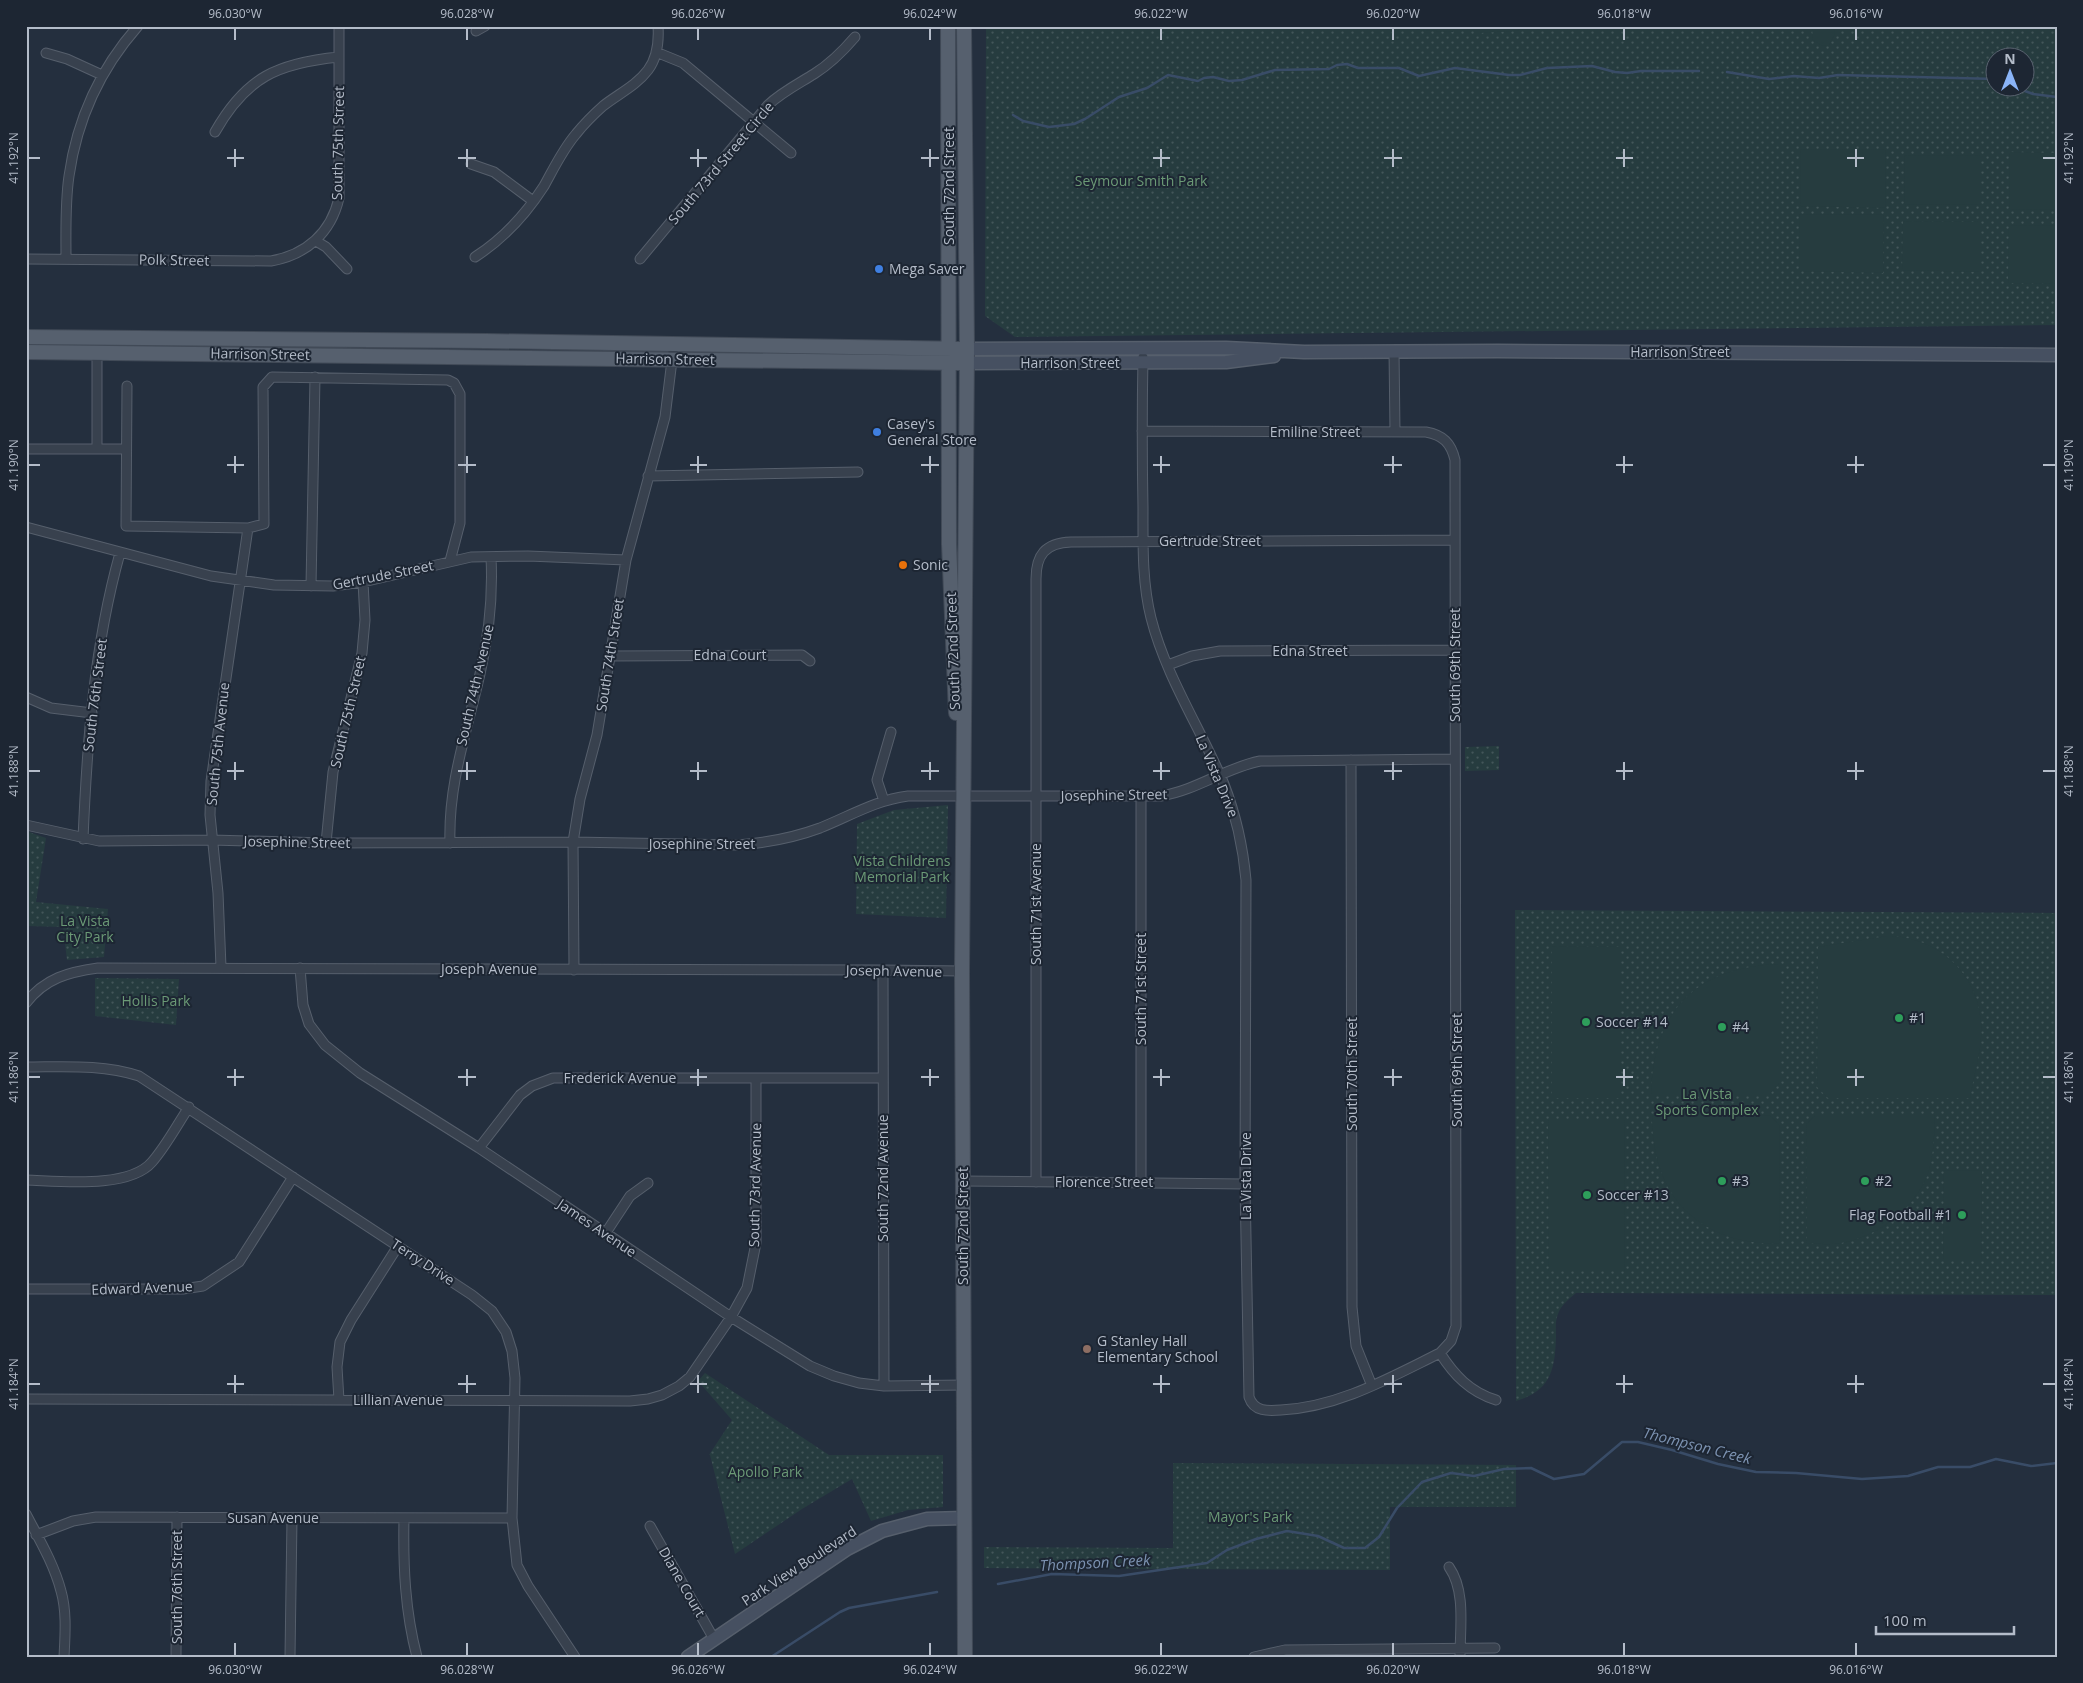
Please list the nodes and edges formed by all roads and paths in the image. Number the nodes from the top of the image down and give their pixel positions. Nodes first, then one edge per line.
1 (138, 26) edge
2 (339, 26) edge
3 (485, 26) edge
4 (658, 26) edge
5 (948, 26) edge
6 (964, 26) edge
7 (476, 31) dead end
8 (855, 37) dead end
9 (656, 52) junction
10 (46, 53) dead end
11 (339, 57) junction
12 (102, 75) junction
13 (754, 122) junction
14 (215, 132) dead end
15 (791, 153) dead end
16 (471, 164) dead end
17 (533, 201) junction
18 (316, 241) junction
19 (475, 257) dead end
20 (26, 259) edge
21 (66, 259) junction
22 (640, 260) dead end
23 (347, 268) dead end
24 (26, 338) edge
25 (674, 344) junction
26 (950, 348) junction
27 (967, 348) junction
28 (1143, 349) junction
29 (1394, 351) junction
30 (26, 352) edge
31 (1304, 352) junction
32 (97, 353) junction
33 (2057, 355) edge
34 (672, 359) junction
35 (950, 363) junction
36 (966, 363) junction
37 (1143, 363) junction
38 (314, 377) junction
39 (127, 386) dead end
40 (1142, 431) junction
41 (1395, 432) junction
42 (26, 449) edge
43 (97, 449) junction
44 (126, 449) junction
45 (858, 472) dead end
46 (648, 476) junction
47 (1456, 478) joint
48 (26, 527) edge
49 (248, 528) junction
50 (1455, 540) junction
51 (1143, 542) junction
52 (120, 553) junction
53 (491, 557) junction
54 (626, 560) junction
55 (450, 561) junction
56 (239, 581) junction
57 (363, 582) junction
58 (311, 586) junction
59 (1036, 625) joint
60 (1455, 650) junction
61 (611, 656) junction
62 (810, 661) dead end
63 (1168, 665) junction
64 (26, 697) edge
65 (92, 713) junction
66 (891, 732) dead end
67 (1455, 759) junction
68 (1351, 760) junction
69 (1220, 775) junction
70 (963, 795) junction
71 (1036, 796) junction
72 (1141, 796) junction
73 (884, 801) junction
74 (26, 825) edge
75 (83, 839) junction
76 (212, 840) junction
77 (573, 842) junction
78 (326, 843) junction
79 (450, 843) junction
80 (221, 967) junction
81 (300, 968) junction
82 (574, 970) junction
83 (883, 970) junction
84 (962, 972) junction
85 (26, 1003) edge
86 (26, 1067) edge
87 (756, 1078) junction
88 (882, 1078) junction
89 (189, 1107) junction
90 (479, 1148) junction
91 (294, 1177) junction
92 (26, 1180) edge
93 (963, 1181) junction
94 (1036, 1182) junction
95 (648, 1183) dead end
96 (1141, 1183) junction
97 (1245, 1184) junction
98 (605, 1234) junction
99 (398, 1246) junction
100 (26, 1289) edge
101 (1247, 1302) joint
102 (730, 1317) junction
103 (1440, 1353) junction
104 (964, 1385) junction
105 (884, 1386) junction
106 (1372, 1386) junction
107 (26, 1399) edge
108 (339, 1400) junction
109 (515, 1400) junction
110 (1496, 1400) dead end
111 (26, 1514) edge
112 (177, 1517) junction
113 (292, 1518) junction
114 (404, 1518) junction
115 (512, 1518) junction
116 (964, 1518) junction
117 (650, 1526) dead end
118 (36, 1535) junction
119 (1449, 1567) dead end
120 (714, 1639) junction
121 (1495, 1648) dead end
122 (1342, 1653) edge
123 (1460, 1653) edge
124 (64, 1657) edge
125 (176, 1657) edge
126 (290, 1657) edge
127 (416, 1657) edge
128 (575, 1657) edge
129 (688, 1657) edge
130 (965, 1657) edge
131 (1254, 1657) edge

1 - 12 street
2 - 11 street, South 75th Street
3 - 7 street
4 - 9 street
5 - 26 main road, South 72nd Street
6 - 27 main road, South 72nd Street
8 - 13 street, South 73rd Street Circle
9 - 13 street
9 - 17 street
10 - 12 street
11 - 14 street
11 - 18 street, South 75th Street
12 - 21 street
13 - 15 street
13 - 22 street, South 73rd Street Circle
16 - 17 street
17 - 19 street
18 - 21 street, Polk Street
18 - 23 street
20 - 21 street, Polk Street
24 - 25 main road, Harrison Street
25 - 26 main road, Harrison Street
25 - 34 street, South 74th Street
26 - 27 main road, Harrison Street
26 - 35 main road, South 72nd Street
27 - 28 main road, Harrison Street
27 - 36 main road, South 72nd Street
28 - 31 main road, Harrison Street
28 - 37 street, La Vista Drive
29 - 31 main road, Harrison Street
29 - 33 main road, Harrison Street
29 - 41 street
30 - 32 main road, Harrison Street
31 - 37 main road, Harrison Street
32 - 34 main road, Harrison Street
32 - 43 street
34 - 35 main road, Harrison Street
34 - 46 street, South 74th Street
35 - 36 main road, Harrison Street
35 - 70 main road, South 72nd Street
36 - 37 main road, Harrison Street
36 - 70 main road, South 72nd Street
37 - 40 street, La Vista Drive
38 - 49 street
38 - 55 street
38 - 58 street
39 - 44 street
40 - 41 street, Emiline Street
40 - 51 street, La Vista Drive
41 - 47 street, Emiline Street
42 - 43 street
43 - 44 street
44 - 49 street
45 - 46 street
46 - 54 street, South 74th Street
47 - 50 street, South 69th Street
48 - 52 street, Gertrude Street
49 - 56 street, South 75th Avenue
50 - 51 street, Gertrude Street
50 - 60 street, South 69th Street
51 - 59 street, Gertrude Street
51 - 63 street, La Vista Drive
52 - 56 street, Gertrude Street
52 - 65 street, South 76th Street
53 - 54 street, Gertrude Street
53 - 55 street, Gertrude Street
53 - 79 street, South 74th Avenue
54 - 61 street, South 74th Street
55 - 57 street, Gertrude Street
56 - 58 street, Gertrude Street
56 - 76 street, South 75th Avenue
57 - 58 street, Gertrude Street
57 - 78 street, South 75th Street
59 - 71 street, South 71st Avenue
60 - 63 street, Edna Street
60 - 67 street, South 69th Street
61 - 62 street, Edna Court
61 - 77 street, South 74th Street
63 - 69 street, La Vista Drive
64 - 65 street
65 - 75 street, South 76th Street
66 - 73 street
67 - 68 street, Josephine Street
67 - 103 street, South 69th Street
68 - 69 street, Josephine Street
68 - 106 street, South 70th Street
69 - 72 street, Josephine Street
69 - 97 street, La Vista Drive
70 - 71 street, Josephine Street
70 - 73 street, Josephine Street
70 - 84 main road, South 72nd Street
71 - 72 street, Josephine Street
71 - 94 street, South 71st Avenue
72 - 96 street, South 71st Street
73 - 77 street, Josephine Street
74 - 75 street, Josephine Street
75 - 76 street, Josephine Street
76 - 78 street, Josephine Street
76 - 80 street, South 75th Avenue
77 - 79 street, Josephine Street
77 - 82 street, South 74th Street
78 - 79 street, Josephine Street
80 - 81 street, Joseph Avenue
80 - 85 street, Joseph Avenue
81 - 82 street, Joseph Avenue
81 - 90 street, James Avenue
82 - 83 street, Joseph Avenue
83 - 84 street, Joseph Avenue
83 - 88 street, South 72nd Avenue
84 - 93 main road, South 72nd Street
86 - 89 street, Terry Drive
87 - 88 street, Frederick Avenue
87 - 90 street, Frederick Avenue
87 - 102 street, South 73rd Avenue
88 - 105 street, South 72nd Avenue
89 - 91 street, Terry Drive
89 - 92 street
90 - 98 street, James Avenue
91 - 99 street, Terry Drive
91 - 100 street, Edward Avenue
93 - 94 street, Florence Street
93 - 104 main road, South 72nd Street
94 - 96 street, Florence Street
95 - 98 street
96 - 97 street, Florence Street
97 - 101 street, La Vista Drive
98 - 102 street, James Avenue
99 - 108 street
99 - 109 street, Terry Drive
101 - 106 street, South 69th Street
102 - 105 street, James Avenue
102 - 109 street, Lillian Avenue
103 - 106 street, South 69th Street
103 - 110 street
104 - 105 street, James Avenue
104 - 116 main road, South 72nd Street
107 - 108 street, Lillian Avenue
108 - 109 street, Lillian Avenue
109 - 115 street, Terry Drive
111 - 118 street
112 - 113 street, Susan Avenue
112 - 118 street, Susan Avenue
112 - 125 street, South 76th Street
113 - 114 street, Susan Avenue
113 - 126 street
114 - 115 street, Susan Avenue
114 - 127 street
115 - 128 street, Terry Drive
116 - 120 main road, Park View Boulevard
116 - 130 main road, South 72nd Street
117 - 120 street, Diane Court
118 - 124 street
119 - 123 street
120 - 129 main road, Park View Boulevard
121 - 123 street
122 - 123 street
122 - 131 street

